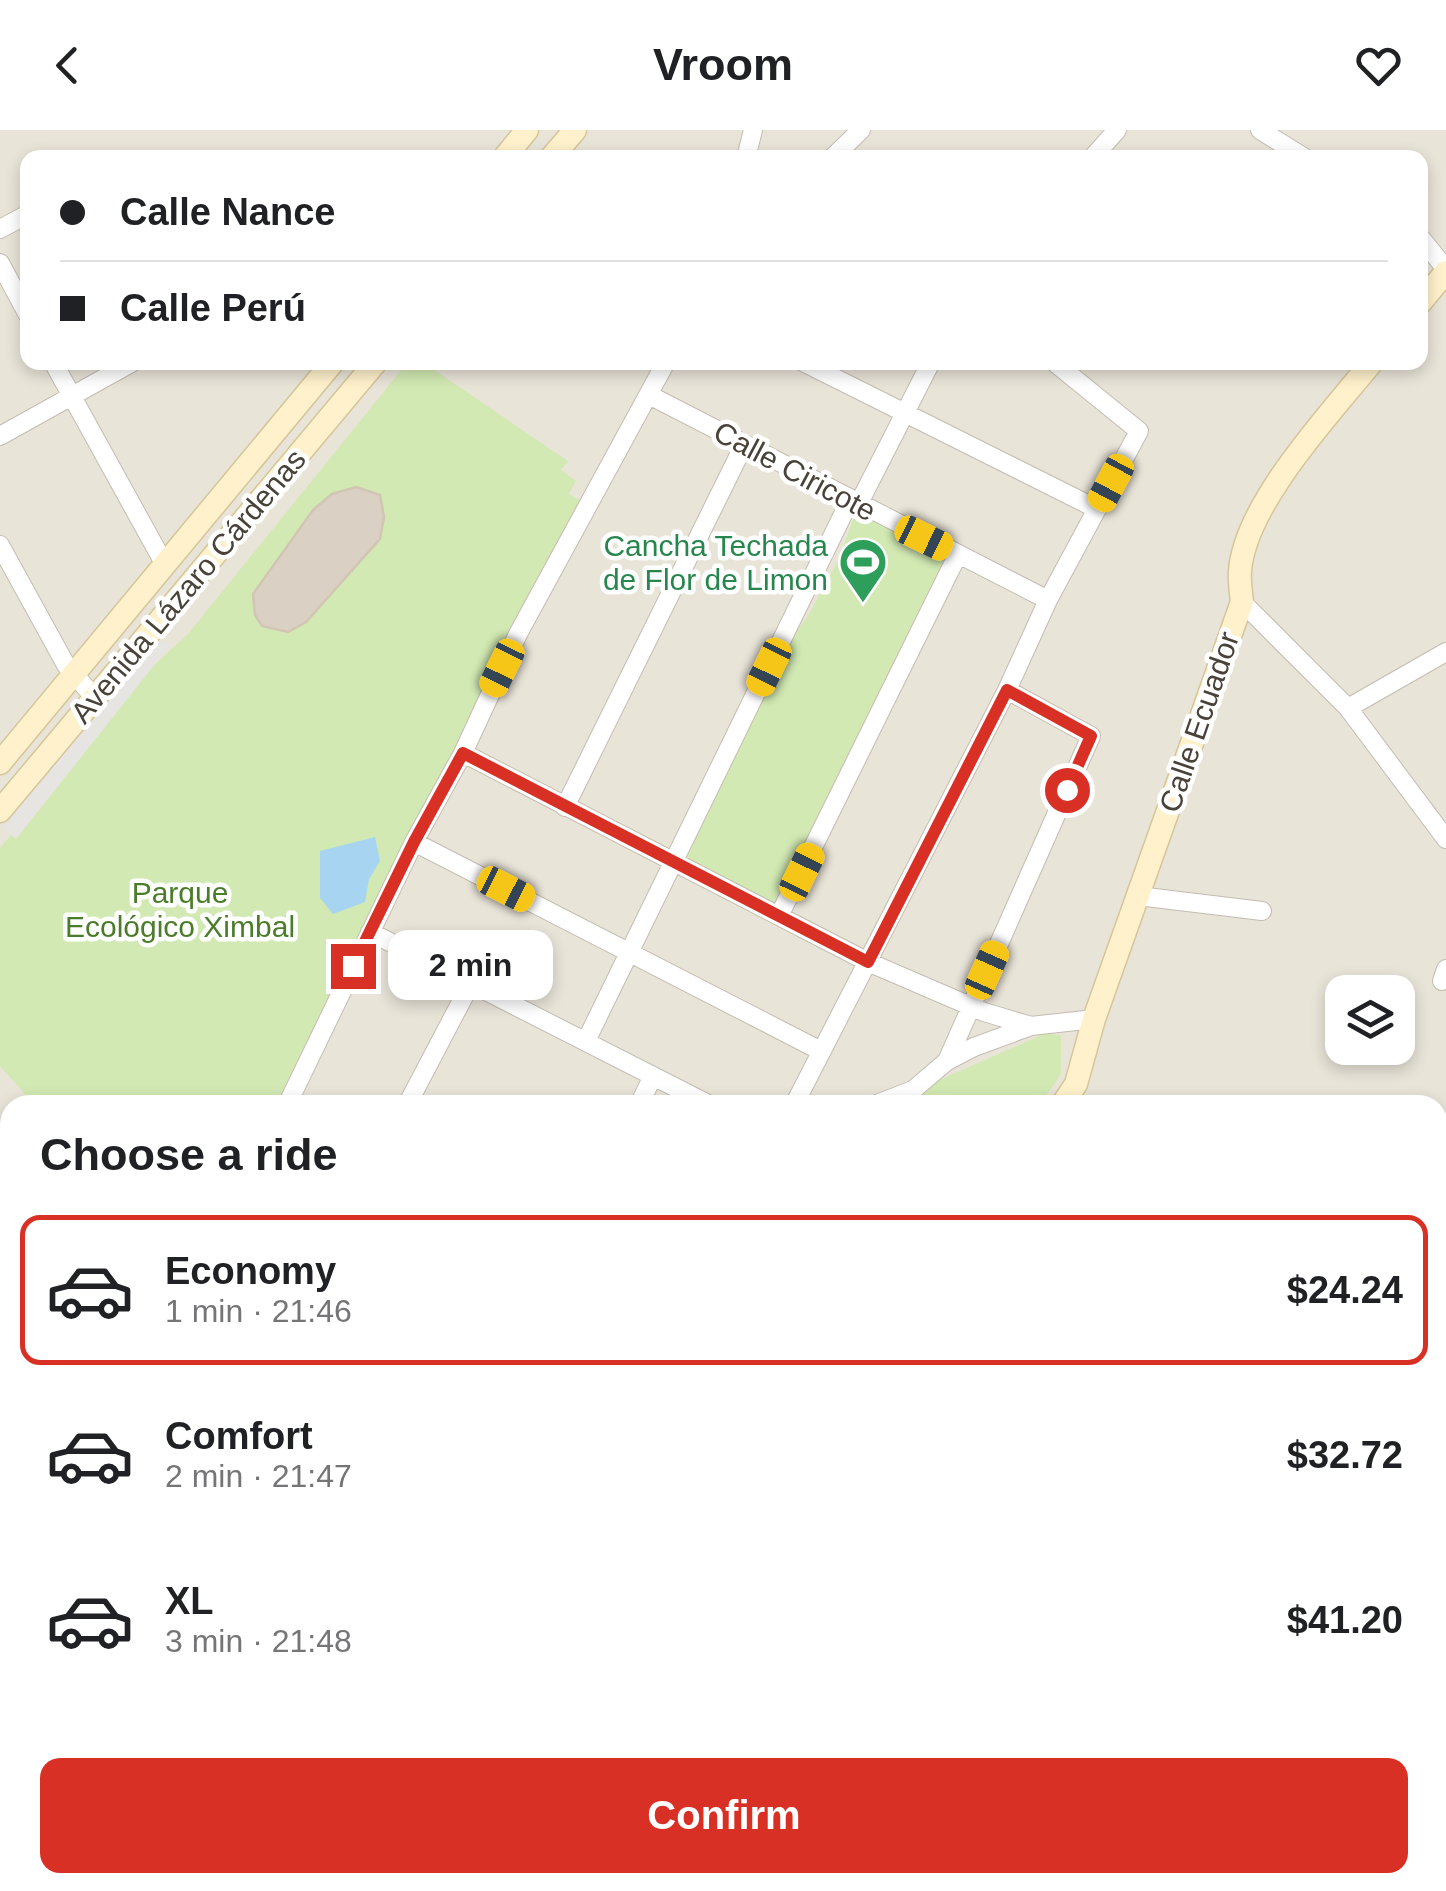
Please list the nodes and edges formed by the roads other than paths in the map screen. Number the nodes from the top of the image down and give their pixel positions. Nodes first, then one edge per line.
1 (527, 130) edge
2 (575, 130) edge
3 (860, 130) edge
4 (1116, 130) edge
5 (1260, 130) edge
6 (511, 150) edge
7 (558, 150) edge
8 (840, 150) edge
9 (1099, 150) edge
10 (1292, 150) edge
11 (1428, 247) edge
12 (0, 263) edge
13 (1446, 270) edge
14 (1428, 294) edge
15 (20, 299) edge
16 (57, 370) edge
17 (118, 370) edge
18 (326, 370) edge
19 (369, 370) edge
20 (662, 370) edge
21 (820, 370) edge
22 (927, 370) edge
23 (1064, 370) edge
24 (1365, 370) edge
25 (649, 394) junction
26 (71, 396) junction
27 (906, 412) junction
28 (0, 436) edge
29 (744, 445) junction
30 (854, 502) junction
31 (1098, 508) junction
32 (186, 540) junction
33 (0, 545) edge
34 (958, 554) junction
35 (209, 558) junction
36 (164, 565) junction
37 (1048, 600) junction
38 (1242, 602) junction
39 (1446, 652) edge
40 (74, 673) junction
41 (1007, 690) junction
42 (94, 697) junction
43 (1348, 708) junction
44 (463, 753) junction
45 (0, 763) edge
46 (565, 807) junction
47 (0, 810) edge
48 (1446, 839) edge
49 (414, 842) junction
50 (674, 863) junction
51 (1138, 896) junction
52 (1262, 911) dead end
53 (780, 916) junction
54 (370, 932) junction
55 (630, 952) junction
56 (868, 962) junction
57 (471, 983) junction
58 (971, 1006) junction
59 (1094, 1018) junction
60 (1031, 1026) junction
61 (586, 1040) junction
62 (821, 1050) junction
63 (947, 1061) junction
64 (654, 1076) junction
65 (292, 1095) edge
66 (412, 1095) edge
67 (644, 1095) edge
68 (691, 1095) edge
69 (799, 1095) edge
70 (900, 1095) edge
71 (1069, 1095) edge

1 - 6 main road
2 - 7 main road
3 - 8 street
4 - 9 street
5 - 10 street
11 - 13 street
12 - 15 street
13 - 14 main road
16 - 26 street
17 - 26 street
18 - 32 main road, Avenida Lázaro Cárdenas
19 - 35 main road, Avenida Lázaro Cárdenas
20 - 25 street
21 - 27 street
22 - 27 street
23 - 31 street
24 - 38 main road, Calle Ecuador
25 - 29 street, Calle Ciricote
25 - 44 street
26 - 28 street
26 - 36 street
27 - 30 street
27 - 31 street
29 - 30 street, Calle Ciricote
29 - 46 street
30 - 34 street, Calle Ciricote
30 - 50 street
31 - 37 street
32 - 35 main road
32 - 36 main road, Avenida Lázaro Cárdenas
33 - 40 street
34 - 37 street, Calle Ciricote
34 - 53 street
35 - 42 main road, Avenida Lázaro Cárdenas
36 - 40 main road, Avenida Lázaro Cárdenas
37 - 41 street
38 - 43 street
38 - 51 main road, Calle Ecuador
39 - 43 street
40 - 42 street
40 - 45 main road, Avenida Lázaro Cárdenas
41 - 56 street
41 - 58 street
42 - 47 main road, Avenida Lázaro Cárdenas
43 - 48 street
44 - 46 street
44 - 49 street
46 - 50 street
49 - 54 street
49 - 55 street
50 - 53 street
50 - 55 street
51 - 52 street
51 - 59 main road, Calle Ecuador
53 - 56 street
54 - 57 street
54 - 65 street
55 - 61 street
55 - 62 street
56 - 58 street
56 - 62 street
57 - 61 street
57 - 66 street
58 - 60 street
58 - 63 street
59 - 60 street
59 - 71 main road, Calle Ecuador
60 - 63 street
61 - 64 street
62 - 69 street
63 - 70 street
64 - 67 street
64 - 68 street

